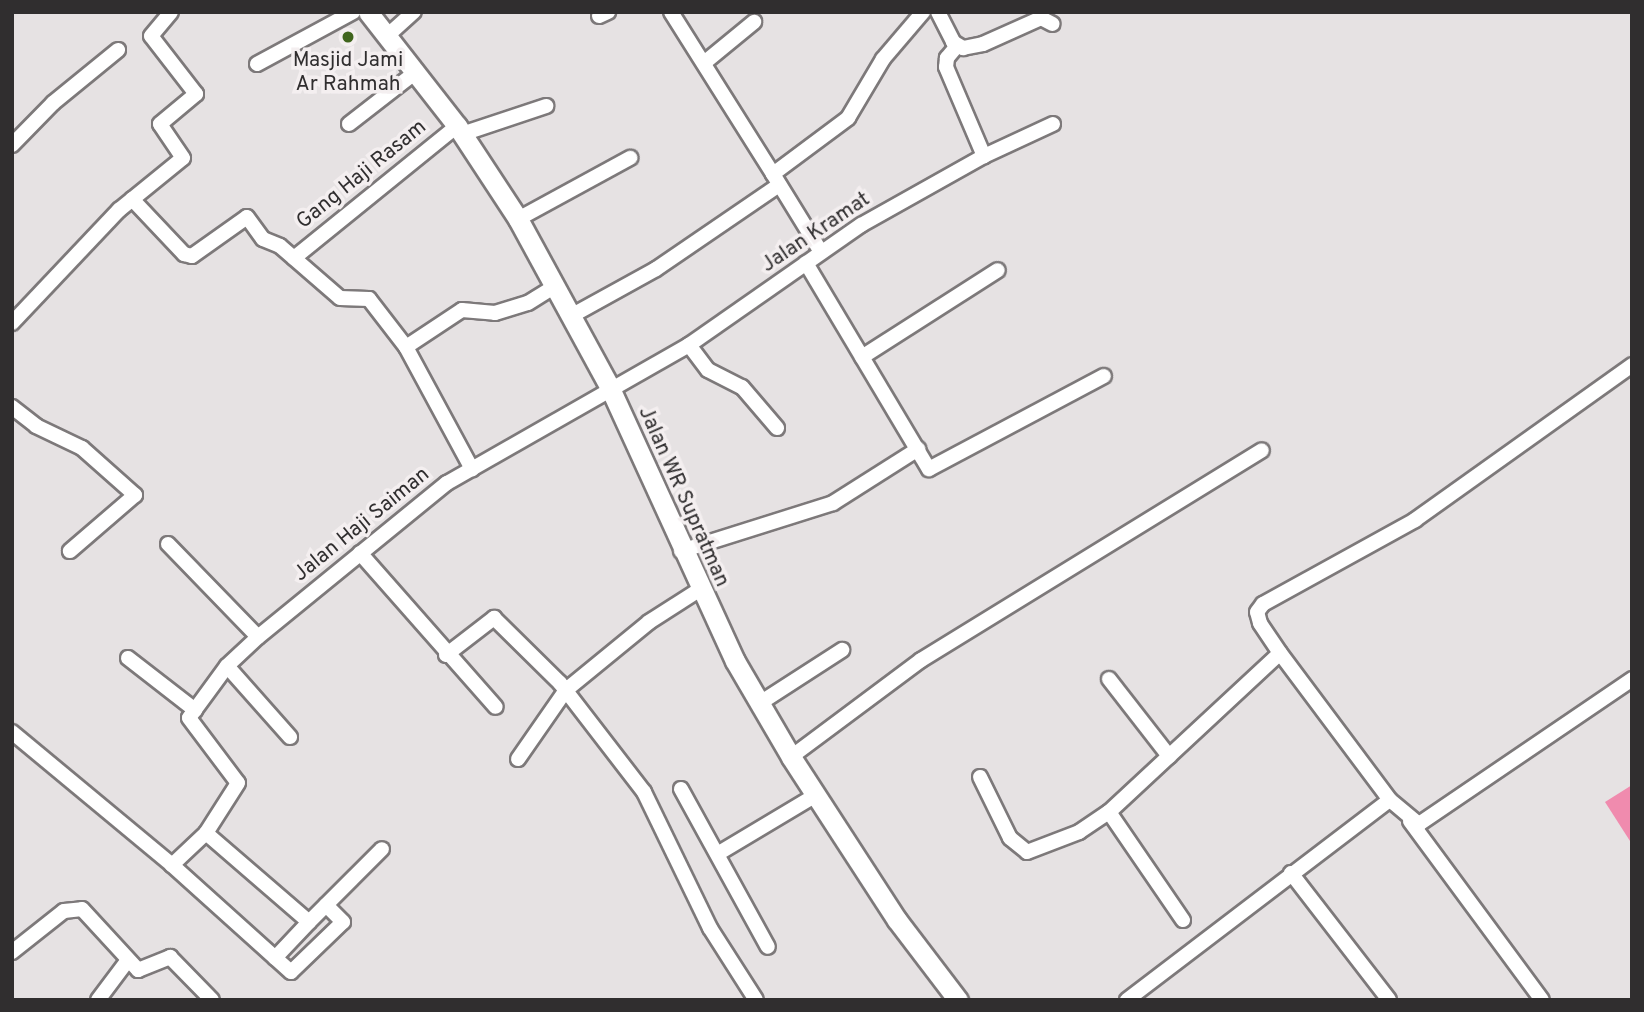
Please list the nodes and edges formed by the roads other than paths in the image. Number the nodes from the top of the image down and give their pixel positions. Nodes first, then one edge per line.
1 (172, 12) edge
2 (353, 12) edge
3 (368, 12) edge
4 (414, 12) edge
5 (671, 12) edge
6 (923, 12) edge
7 (938, 12) edge
8 (754, 22) dead end
9 (1053, 24) dead end
10 (387, 36) junction
11 (957, 46) junction
12 (118, 50) dead end
13 (704, 63) junction
14 (257, 64) dead end
15 (417, 71) junction
16 (546, 106) dead end
17 (349, 124) dead end
18 (1053, 124) dead end
19 (459, 130) junction
20 (12, 145) edge
21 (984, 156) junction
22 (630, 158) dead end
23 (776, 179) junction
24 (132, 199) junction
25 (518, 219) junction
26 (821, 252) junction
27 (294, 258) junction
28 (806, 263) junction
29 (998, 270) dead end
30 (554, 286) junction
31 (572, 316) junction
32 (12, 323) edge
33 (689, 345) junction
34 (406, 347) junction
35 (862, 357) junction
36 (1632, 365) edge
37 (1104, 376) dead end
38 (610, 388) junction
39 (12, 408) edge
40 (777, 428) dead end
41 (918, 449) junction
42 (1262, 450) dead end
43 (472, 469) junction
44 (168, 544) dead end
45 (70, 551) dead end
46 (681, 551) junction
47 (360, 553) junction
48 (699, 590) junction
49 (258, 637) junction
50 (842, 650) dead end
51 (1280, 653) junction
52 (446, 655) junction
53 (128, 658) dead end
54 (227, 666) junction
55 (1109, 679) dead end
56 (1632, 679) edge
57 (566, 690) junction
58 (760, 704) junction
59 (496, 707) dead end
60 (195, 710) junction
61 (12, 732) edge
62 (290, 737) dead end
63 (1169, 756) junction
64 (791, 757) junction
65 (517, 759) dead end
66 (980, 777) dead end
67 (681, 789) dead end
68 (816, 795) junction
69 (1390, 800) junction
70 (1109, 812) junction
71 (1410, 821) junction
72 (206, 833) junction
73 (382, 849) dead end
74 (719, 853) junction
75 (172, 865) junction
76 (1291, 873) junction
77 (326, 905) junction
78 (1183, 920) dead end
79 (309, 922) junction
80 (768, 947) dead end
81 (12, 952) edge
82 (275, 958) junction
83 (128, 960) junction
84 (97, 1000) edge
85 (212, 1000) edge
86 (756, 1000) edge
87 (958, 1000) edge
88 (1127, 1000) edge
89 (1390, 1000) edge
90 (1542, 1000) edge

1 - 24 street
2 - 14 street
3 - 10 street, Jalan WR Supratman
4 - 10 street
5 - 13 street
6 - 23 street
7 - 11 street
8 - 13 street
9 - 11 street
10 - 15 street, Jalan WR Supratman
11 - 21 street
12 - 20 street
13 - 23 street
15 - 17 street
15 - 19 street, Jalan WR Supratman
16 - 19 street
18 - 21 street, Jalan Kramat
19 - 25 street, Jalan WR Supratman
19 - 27 street, Gang Haji Rasam
21 - 26 street, Jalan Kramat
22 - 25 street
23 - 26 street
23 - 31 street
24 - 27 street
24 - 32 street
25 - 30 street, Jalan WR Supratman
26 - 28 street, Jalan Kramat
27 - 34 street
28 - 33 street, Jalan Kramat
28 - 35 street
29 - 35 street
30 - 31 street, Jalan WR Supratman
30 - 34 street
31 - 38 street, Jalan WR Supratman
33 - 38 street, Jalan Kramat
33 - 40 street
34 - 43 street
35 - 41 street
36 - 51 street
37 - 41 street
38 - 43 street, Jalan Haji Saiman
38 - 46 street, Jalan WR Supratman
39 - 45 street
41 - 46 street
42 - 64 street
43 - 47 street, Jalan Haji Saiman
44 - 49 street
46 - 48 street, Jalan WR Supratman
47 - 49 street, Jalan Haji Saiman
47 - 52 street
48 - 57 street
48 - 58 street, Jalan WR Supratman
49 - 54 street, Jalan Haji Saiman
50 - 58 street
51 - 63 street
51 - 69 street
52 - 57 street
52 - 59 street
53 - 60 street
54 - 60 street, Jalan Haji Saiman
54 - 62 street
55 - 63 street
56 - 71 street
57 - 65 street
57 - 86 street
58 - 64 street, Jalan WR Supratman
60 - 72 street
61 - 75 street
63 - 70 street
64 - 68 street, Jalan WR Supratman
66 - 70 street
67 - 74 street
68 - 74 street
68 - 87 street, Jalan WR Supratman
69 - 71 street
69 - 76 street
70 - 78 street
71 - 90 street
72 - 75 street
72 - 79 street
73 - 77 street
74 - 80 street
75 - 82 street
76 - 88 street
76 - 89 street
77 - 79 street
77 - 82 street
79 - 82 street
81 - 83 street
83 - 84 street
83 - 85 street

